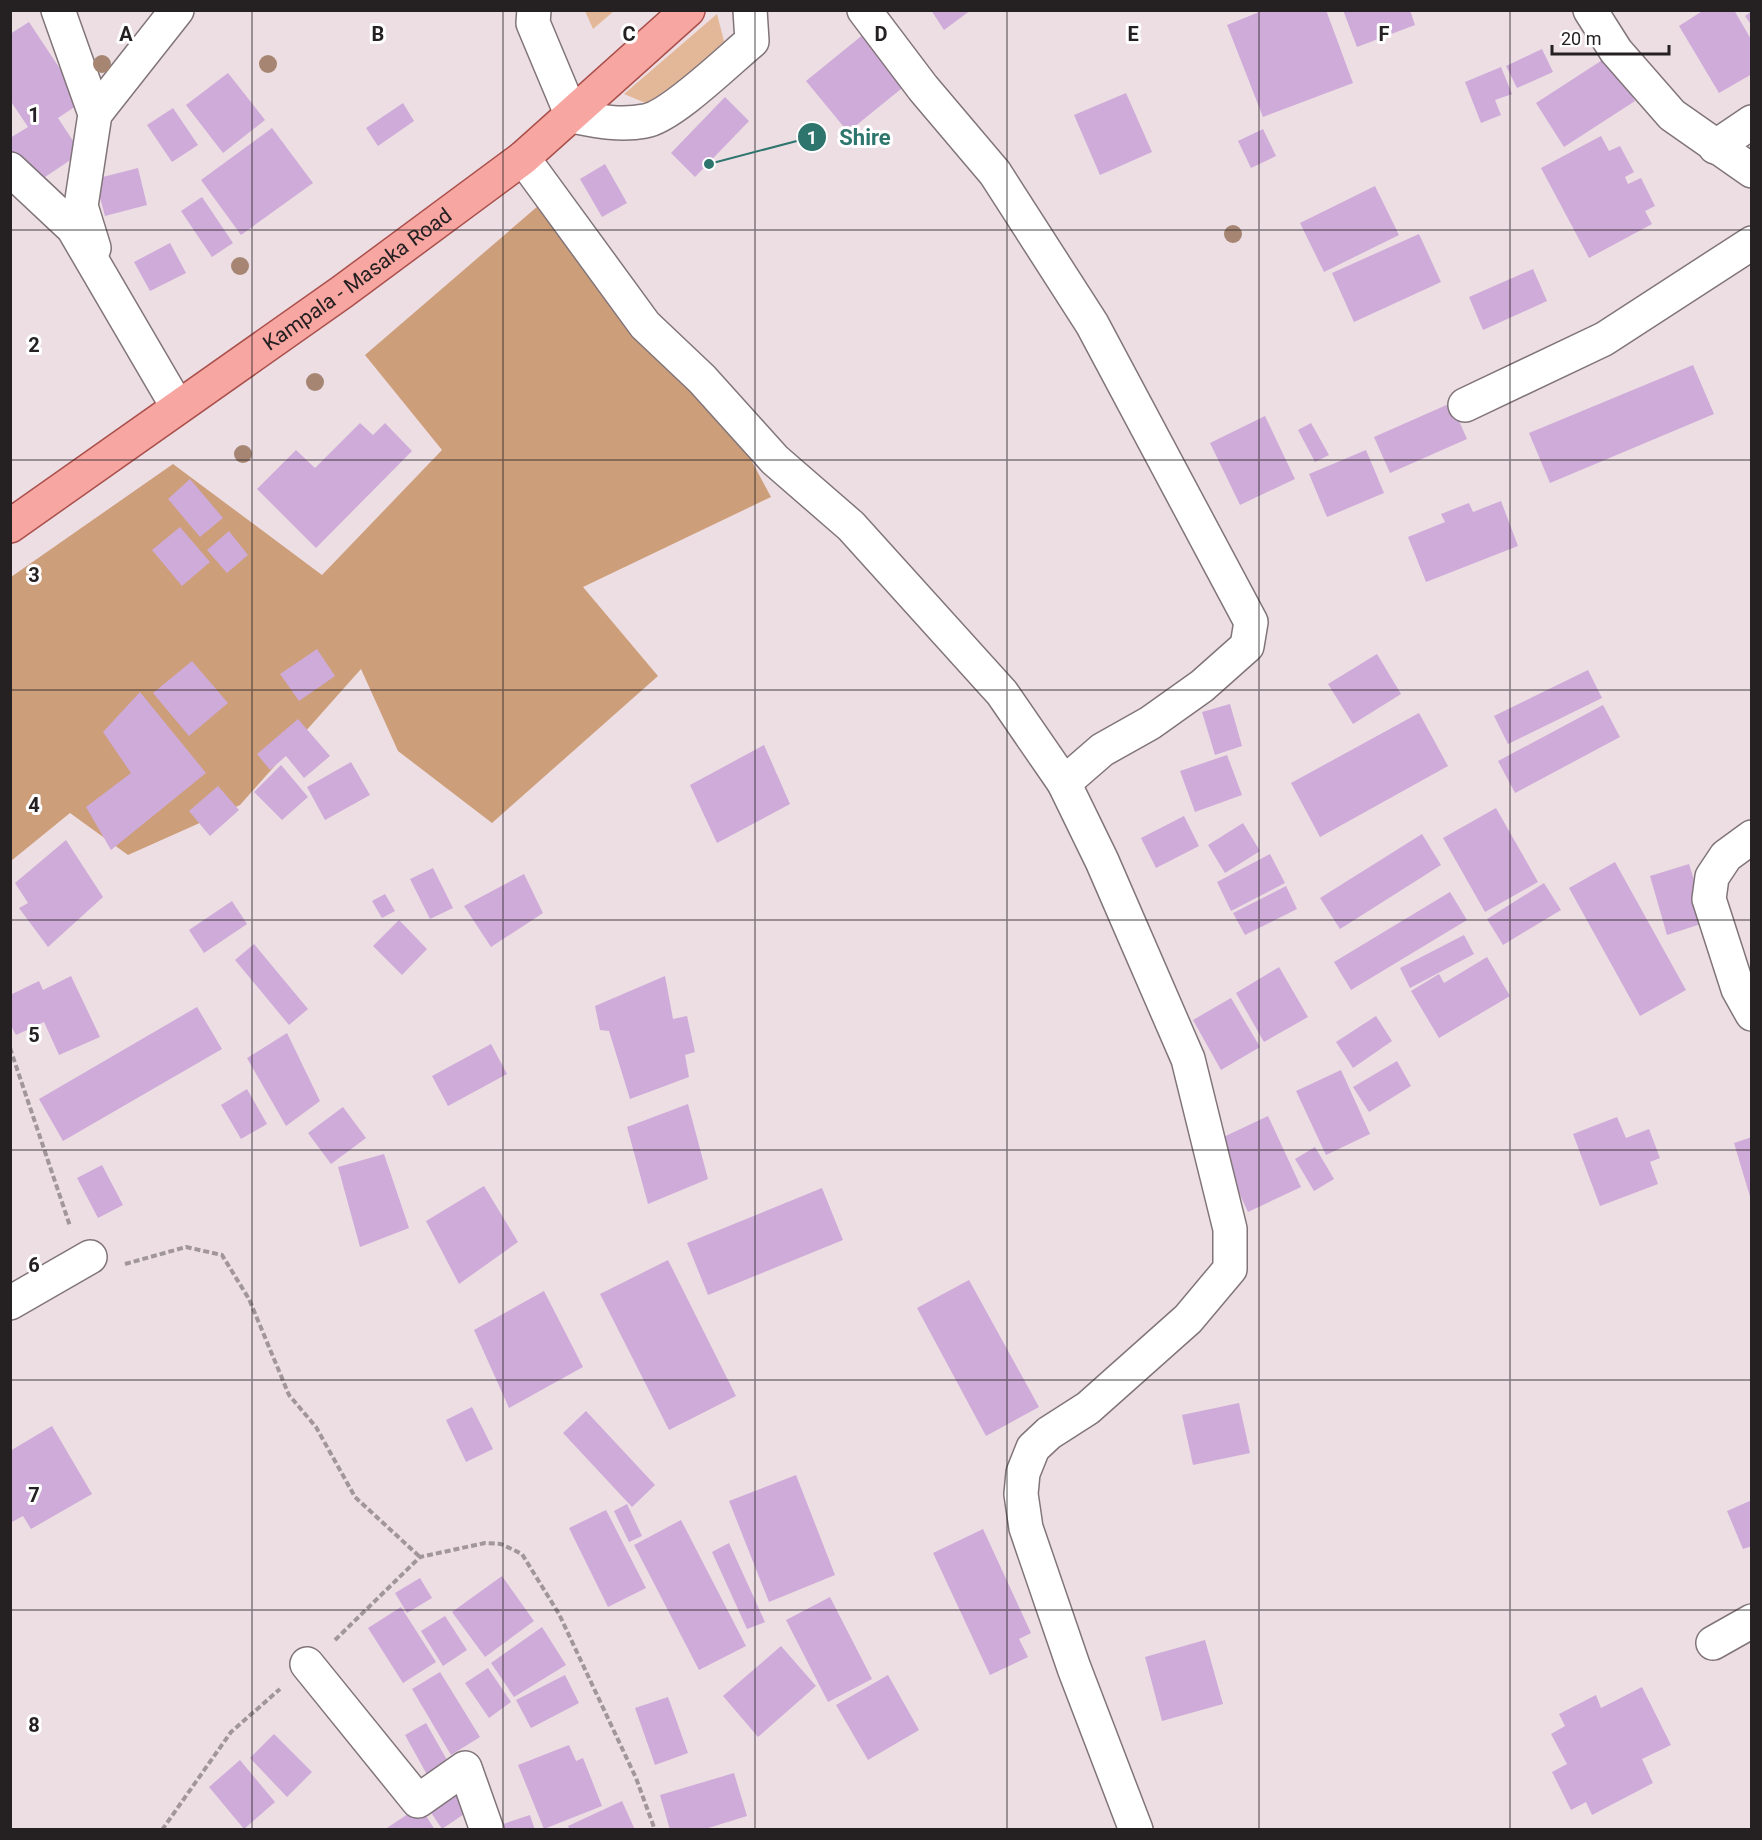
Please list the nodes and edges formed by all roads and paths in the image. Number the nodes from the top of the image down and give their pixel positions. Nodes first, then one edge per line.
1 (58, 10) edge
2 (177, 10) edge
3 (534, 10) edge
4 (688, 10) edge
5 (750, 10) edge
6 (864, 10) edge
7 (1590, 10) edge
8 (95, 114) junction
9 (572, 116) junction
10 (1752, 122) edge
11 (1715, 147) junction
12 (523, 158) junction
13 (10, 169) edge
14 (1752, 171) edge
15 (1752, 243) edge
16 (104, 279) junction
17 (1465, 405) dead end
18 (177, 406) junction
19 (10, 526) edge
20 (1064, 783) junction
21 (1752, 837) edge
22 (1752, 1014) edge
23 (10, 1048) edge
24 (90, 1257) junction
25 (10, 1303) edge
26 (1752, 1621) edge
27 (1713, 1643) dead end
28 (307, 1664) dead end
29 (487, 1830) edge
30 (655, 1830) edge
31 (1136, 1830) edge

1 - 8 street
2 - 8 street
3 - 9 street
4 - 9 main road, Kampala - Masaka Road
5 - 9 street
6 - 20 street
7 - 11 street
8 - 16 street
9 - 12 main road, Kampala - Masaka Road
10 - 11 street
11 - 14 street
12 - 18 main road, Kampala - Masaka Road
12 - 20 street
13 - 16 street
15 - 17 street
16 - 18 street
18 - 19 main road, Kampala - Masaka Road
20 - 31 street
21 - 22 street
23 - 24 path
24 - 25 street
24 - 30 path
26 - 27 street
28 - 29 street

